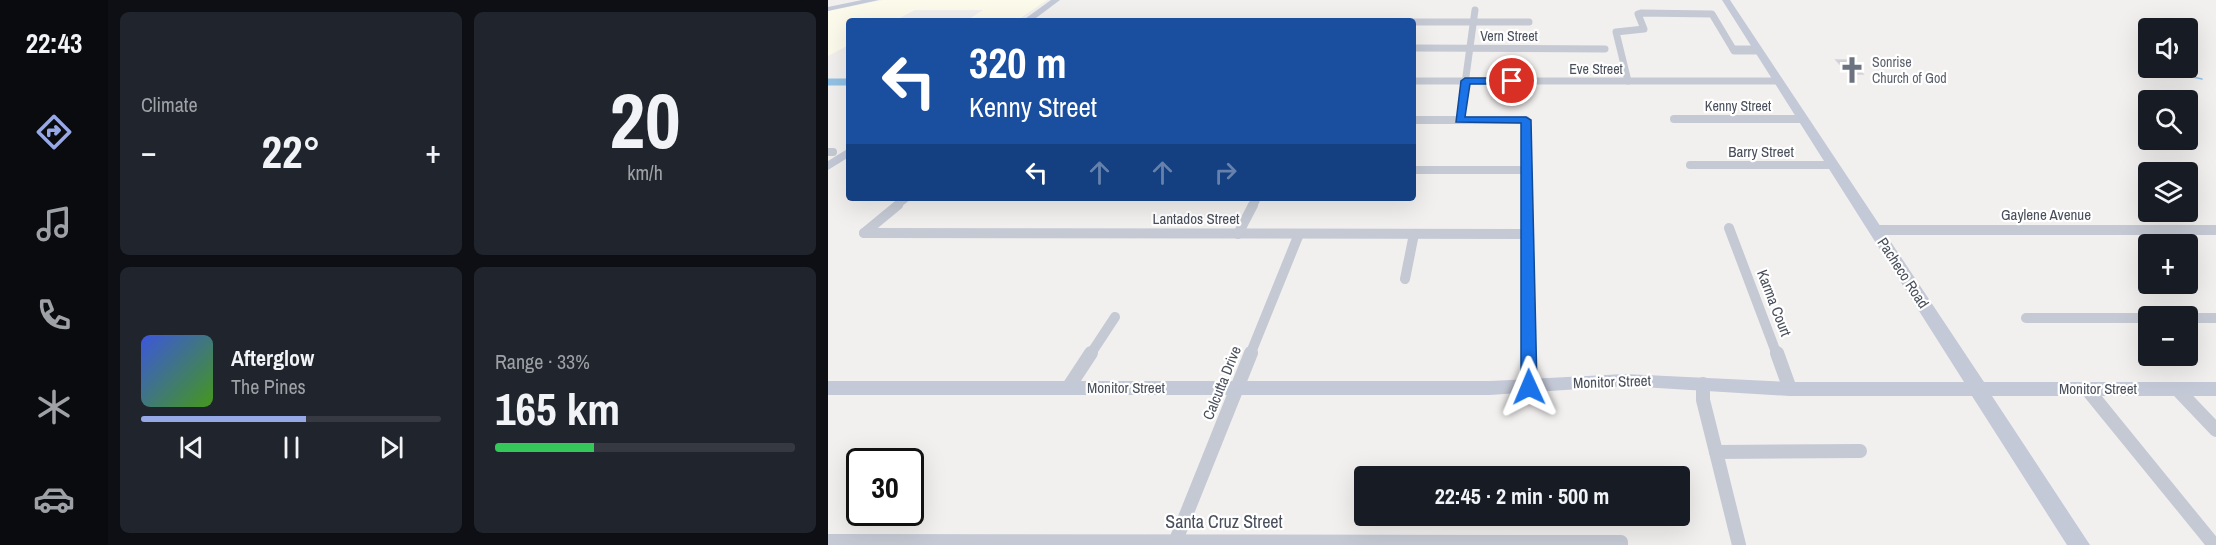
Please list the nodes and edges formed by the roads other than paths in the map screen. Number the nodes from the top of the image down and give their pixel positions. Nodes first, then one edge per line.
1 (860, 0) edge
2 (875, 0) edge
3 (1056, 0) edge
4 (1067, 0) edge
5 (1726, 0) edge
6 (828, 8) edge
7 (1475, 10) dead end
8 (1030, 18) edge
9 (1042, 18) edge
10 (1416, 22) edge
11 (1474, 22) junction
12 (1529, 22) dead end
13 (1416, 48) edge
14 (1470, 48) junction
15 (1605, 49) dead end
16 (1758, 50) junction
17 (1416, 81) edge
18 (1465, 81) junction
19 (1628, 81) junction
20 (1779, 81) junction
21 (1674, 119) dead end
22 (1803, 119) junction
23 (1416, 120) edge
24 (1460, 120) junction
25 (846, 143) edge
26 (830, 153) edge
27 (846, 154) edge
28 (1690, 165) dead end
29 (1833, 165) junction
30 (828, 166) edge
31 (1416, 170) edge
32 (1527, 170) junction
33 (902, 201) edge
34 (1255, 201) edge
35 (1729, 228) dead end
36 (1875, 230) junction
37 (2216, 230) edge
38 (1238, 234) junction
39 (1299, 234) junction
40 (1414, 234) junction
41 (1527, 234) junction
42 (1405, 279) dead end
43 (1114, 317) dead end
44 (2026, 318) dead end
45 (2138, 318) edge
46 (2198, 318) edge
47 (2216, 318) edge
48 (1703, 384) junction
49 (1529, 387) junction
50 (828, 388) edge
51 (1068, 388) junction
52 (1237, 388) junction
53 (1790, 389) junction
54 (1978, 389) junction
55 (2087, 389) junction
56 (2177, 389) junction
57 (2216, 389) edge
58 (2216, 430) edge
59 (1860, 451) dead end
60 (1716, 452) junction
61 (828, 541) edge
62 (1175, 543) edge
63 (1621, 543) edge
64 (1739, 545) edge
65 (2079, 545) edge
66 (2214, 545) edge

1 - 6 street
2 - 6 street
3 - 8 street
4 - 9 street
5 - 16 street, Pacheco Road
7 - 11 street
10 - 11 street
11 - 12 street
11 - 14 street
13 - 14 street, Vern Street
14 - 15 street, Vern Street
14 - 18 street
16 - 19 street
16 - 20 street, Pacheco Road
17 - 18 street, Eve Street
18 - 19 street, Eve Street
18 - 24 street
19 - 20 street, Eve Street
20 - 22 street, Pacheco Road
21 - 22 street, Kenny Street
22 - 29 street, Pacheco Road
23 - 24 street
24 - 32 street
25 - 26 street
27 - 30 street
28 - 29 street, Barry Street
29 - 36 street, Pacheco Road
31 - 32 street
32 - 41 street
33 - 38 street, Lantados Street
34 - 38 street
35 - 53 street, Karma Court
36 - 37 street, Gaylene Avenue
36 - 54 street, Pacheco Road
38 - 39 street, Lantados Street
39 - 40 street, Lantados Street
39 - 52 street, Calcutta Drive
40 - 41 street, Lantados Street
40 - 42 street
41 - 49 street
43 - 51 street
44 - 45 street
46 - 47 street
48 - 49 street, Monitor Street
48 - 53 street, Monitor Street
48 - 60 street
49 - 52 street, Monitor Street
50 - 51 street, Monitor Street
51 - 52 street, Monitor Street
52 - 62 street, Calcutta Drive
53 - 54 street, Monitor Street
54 - 55 street, Monitor Street
54 - 65 street, Pacheco Road
55 - 56 street, Monitor Street
55 - 66 street
56 - 57 street, Monitor Street
56 - 58 street
59 - 60 street
60 - 64 street
61 - 62 street, Santa Cruz Street
62 - 63 street, Santa Cruz Street

